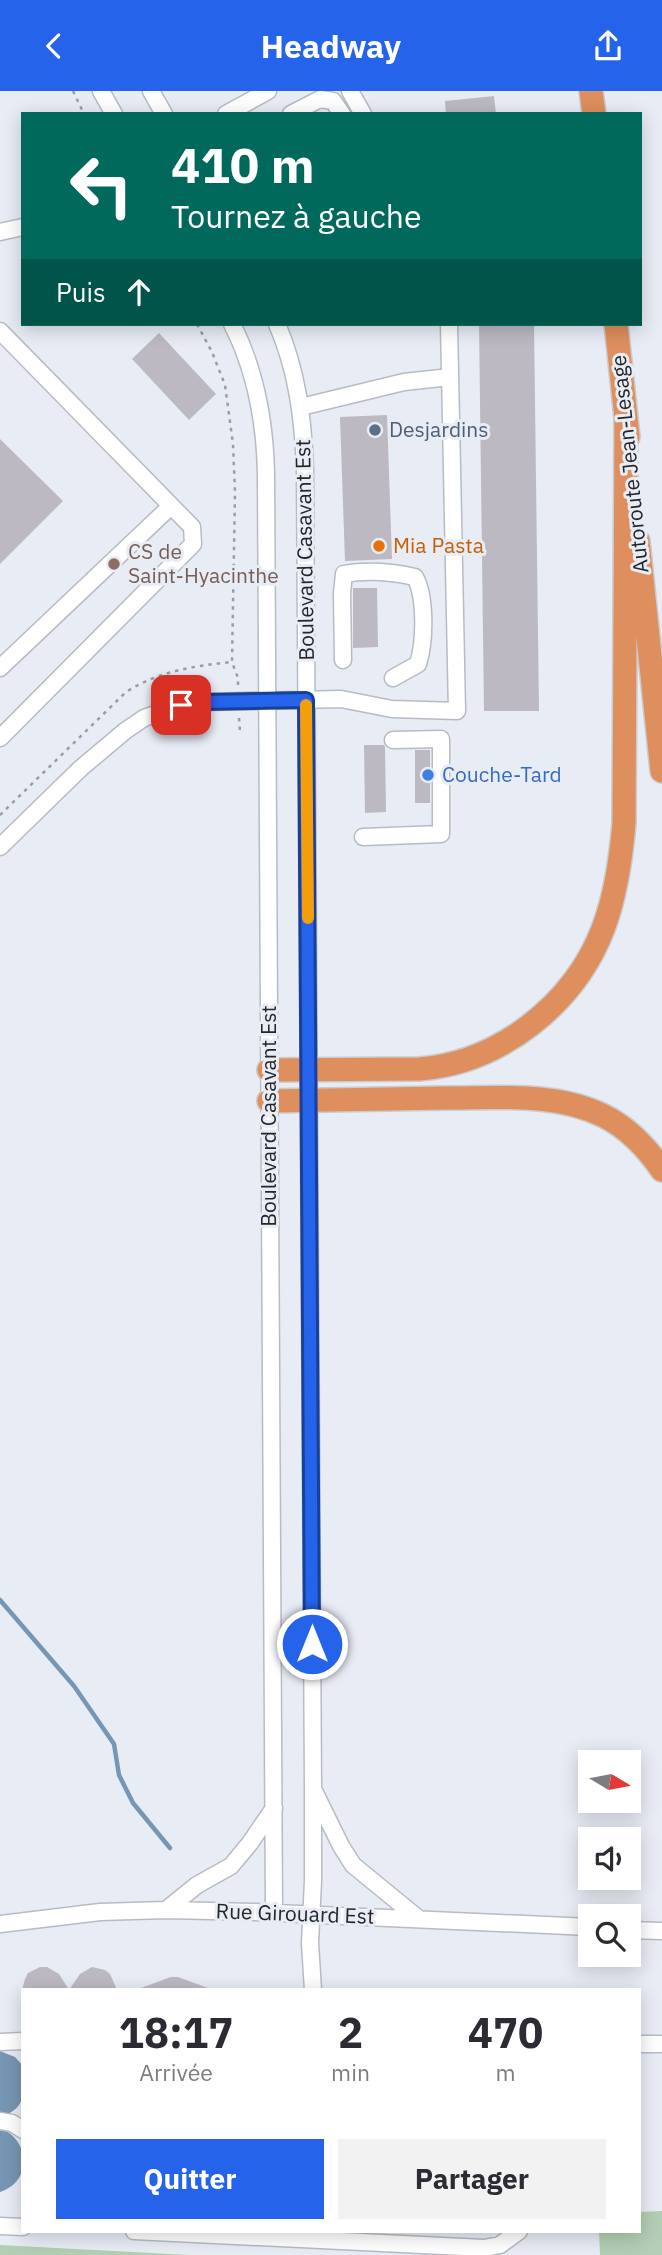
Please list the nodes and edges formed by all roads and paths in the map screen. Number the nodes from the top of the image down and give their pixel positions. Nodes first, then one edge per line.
1 (73, 91) edge
2 (101, 91) edge
3 (151, 91) edge
4 (268, 91) edge
5 (350, 91) edge
6 (591, 91) edge
7 (83, 112) edge
8 (113, 112) edge
9 (163, 112) edge
10 (230, 112) edge
11 (295, 112) edge
12 (341, 112) edge
13 (362, 112) edge
14 (593, 112) edge
15 (21, 227) edge
16 (0, 232) edge
17 (198, 326) edge
18 (233, 326) edge
19 (278, 326) edge
20 (449, 326) edge
21 (616, 326) edge
22 (3, 340) edge
23 (450, 377) junction
24 (301, 407) junction
25 (626, 422) junction
26 (171, 506) junction
27 (343, 660) dead end
28 (232, 662) junction
29 (0, 668) edge
30 (238, 678) dead end
31 (393, 678) dead end
32 (306, 700) junction
33 (267, 701) junction
34 (0, 739) edge
35 (393, 740) dead end
36 (662, 771) edge
37 (0, 814) edge
38 (363, 837) dead end
39 (0, 846) edge
40 (309, 1069) junction
41 (269, 1070) junction
42 (309, 1100) junction
43 (269, 1101) junction
44 (662, 1170) edge
45 (313, 1788) junction
46 (274, 1808) junction
47 (166, 1910) junction
48 (274, 1913) junction
49 (312, 1914) junction
50 (419, 1919) junction
51 (0, 1924) edge
52 (578, 1926) edge
53 (641, 1930) edge
54 (662, 1931) edge
55 (313, 1988) edge
56 (21, 2041) edge
57 (0, 2042) edge
58 (641, 2044) edge
59 (662, 2044) edge
60 (0, 2121) edge
61 (21, 2129) edge
62 (0, 2226) edge
63 (21, 2227) edge
64 (222, 2233) edge
65 (517, 2233) edge
66 (340, 2236) edge
67 (436, 2239) edge

1 - 7 path
2 - 8 street
3 - 9 street
4 - 10 street
5 - 13 street
6 - 14 highway
11 - 12 street
15 - 16 street
17 - 28 path
18 - 33 street, Boulevard Casavant Est
19 - 24 street, Boulevard Casavant Est
20 - 23 street
21 - 25 highway, Autoroute Jean-Lesage
22 - 26 street
23 - 24 street
23 - 32 street
24 - 32 street, Boulevard Casavant Est
25 - 36 highway, Autoroute Jean-Lesage
25 - 40 highway
26 - 29 street
26 - 34 street
27 - 31 street
28 - 30 path
28 - 37 path
32 - 33 street
32 - 40 street, Boulevard Casavant Est
33 - 39 street
33 - 41 street, Boulevard Casavant Est
35 - 38 street
40 - 41 highway
40 - 42 street, Boulevard Casavant Est
41 - 43 street, Boulevard Casavant Est
42 - 43 highway
42 - 44 highway
42 - 45 street, Boulevard Casavant Est
43 - 46 street, Boulevard Casavant Est
45 - 49 street, Boulevard Casavant Est
45 - 50 street
46 - 47 street
46 - 48 street, Boulevard Casavant Est
47 - 48 street, Rue Girouard Est
47 - 51 street, Rue Girouard Est
48 - 49 street, Rue Girouard Est
49 - 50 street, Rue Girouard Est
49 - 55 street, Boulevard Casavant Est
50 - 52 street, Rue Girouard Est
53 - 54 street
56 - 57 street
58 - 59 street
60 - 61 street
62 - 63 street
64 - 66 street
65 - 67 street
66 - 67 street

